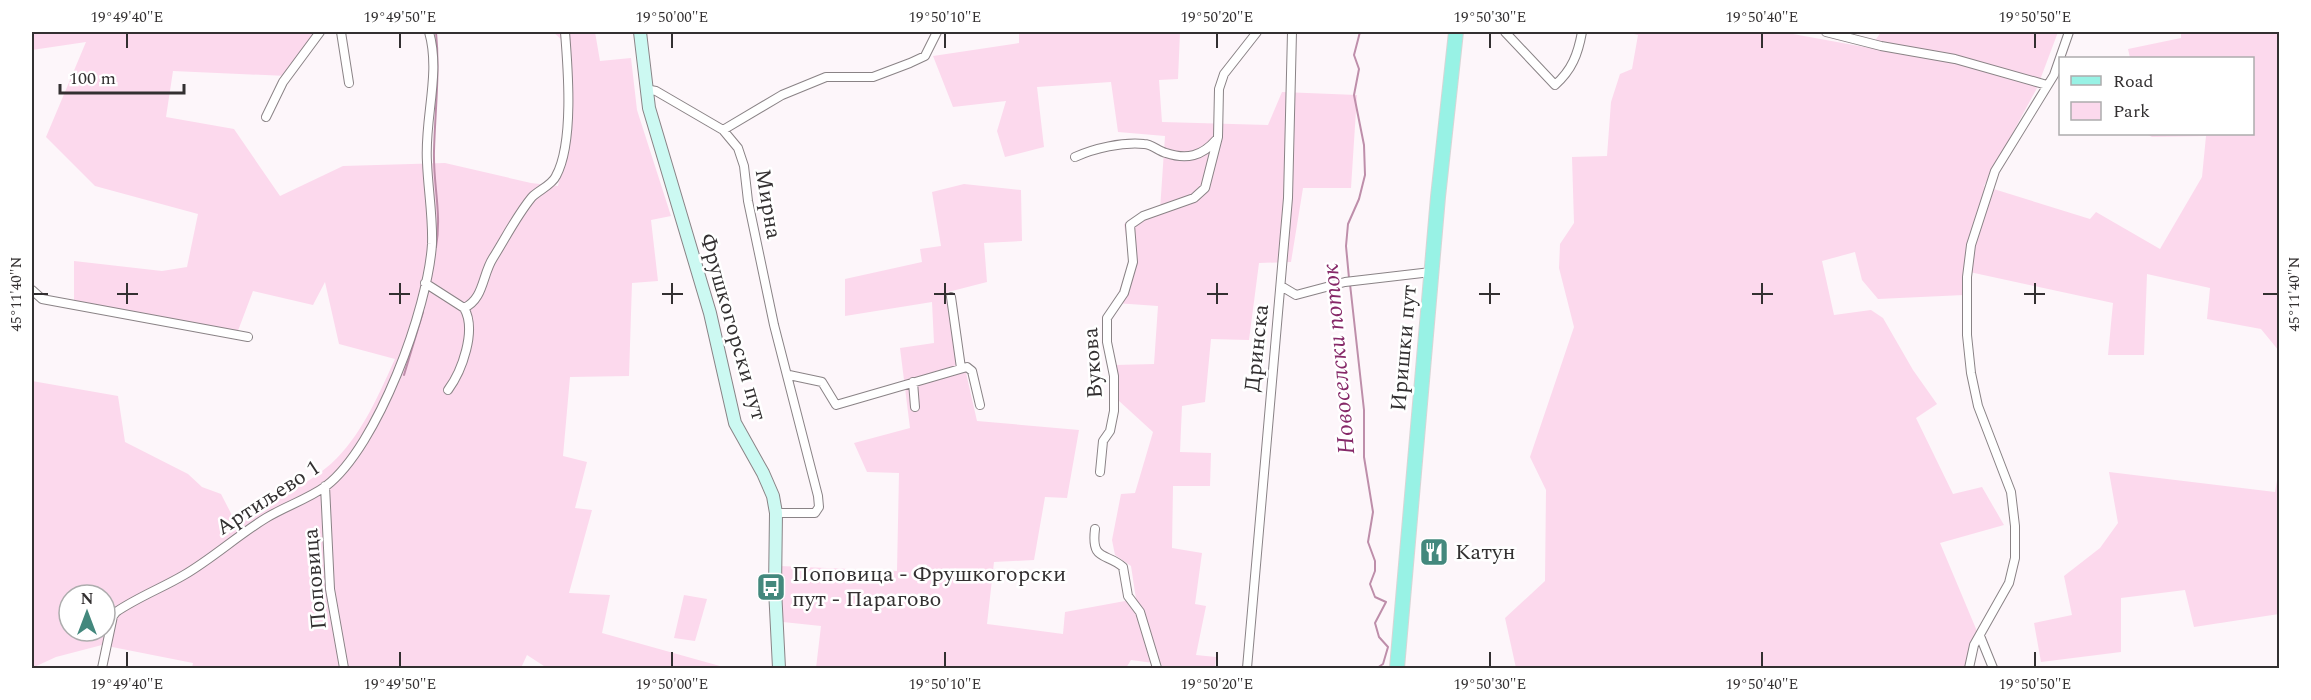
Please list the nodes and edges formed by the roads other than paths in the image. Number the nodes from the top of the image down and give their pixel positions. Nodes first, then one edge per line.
1 (320, 32) edge
2 (341, 32) edge
3 (429, 32) edge
4 (565, 32) edge
5 (640, 32) edge
6 (938, 32) edge
7 (1257, 32) edge
8 (1292, 32) edge
9 (1456, 32) edge
10 (1505, 32) edge
11 (1582, 32) edge
12 (1826, 32) edge
13 (2069, 32) edge
14 (2062, 57) edge
15 (2057, 77) edge
16 (349, 83) dead end
17 (2048, 85) junction
18 (645, 89) junction
19 (266, 117) dead end
20 (723, 130) junction
21 (1218, 137) junction
22 (1075, 157) dead end
23 (1431, 272) junction
24 (424, 283) junction
25 (1281, 286) junction
26 (32, 290) edge
27 (1296, 295) junction
28 (951, 297) dead end
29 (464, 308) junction
30 (1280, 308) junction
31 (248, 337) dead end
32 (961, 368) junction
33 (789, 375) junction
34 (913, 382) junction
35 (448, 390) dead end
36 (980, 405) dead end
37 (915, 407) dead end
38 (1100, 472) dead end
39 (326, 486) junction
40 (776, 513) junction
41 (1095, 529) dead end
42 (1980, 636) junction
43 (102, 669) edge
44 (344, 669) edge
45 (779, 669) edge
46 (1157, 669) edge
47 (1247, 669) edge
48 (1397, 669) edge
49 (1969, 669) edge
50 (1993, 669) edge

1 - 19 street
2 - 16 street
3 - 24 street, Артиљево 1
4 - 29 street
5 - 18 street, Фрушкогорски пут
6 - 20 street
7 - 21 street, Вукова
8 - 25 street, Дринска
9 - 23 main road, Иришки пут
10 - 11 street
12 - 17 street
13 - 14 street
15 - 17 street
17 - 42 street
18 - 20 street, Мирна
18 - 40 street, Фрушкогорски пут
20 - 33 street, Мирна
21 - 22 street
21 - 38 street, Вукова
23 - 27 street
23 - 48 main road, Иришки пут
24 - 29 street
24 - 39 street, Артиљево 1
25 - 27 street
25 - 30 street, Дринска
26 - 31 street
27 - 30 street
28 - 32 street
29 - 35 street
30 - 47 street, Дринска
32 - 34 street
32 - 36 street
33 - 34 street
33 - 40 street, Мирна
34 - 37 street
39 - 43 street, Артиљево 1
39 - 44 street, Поповица
40 - 45 street, Фрушкогорски пут
41 - 46 street
42 - 49 street
42 - 50 street

